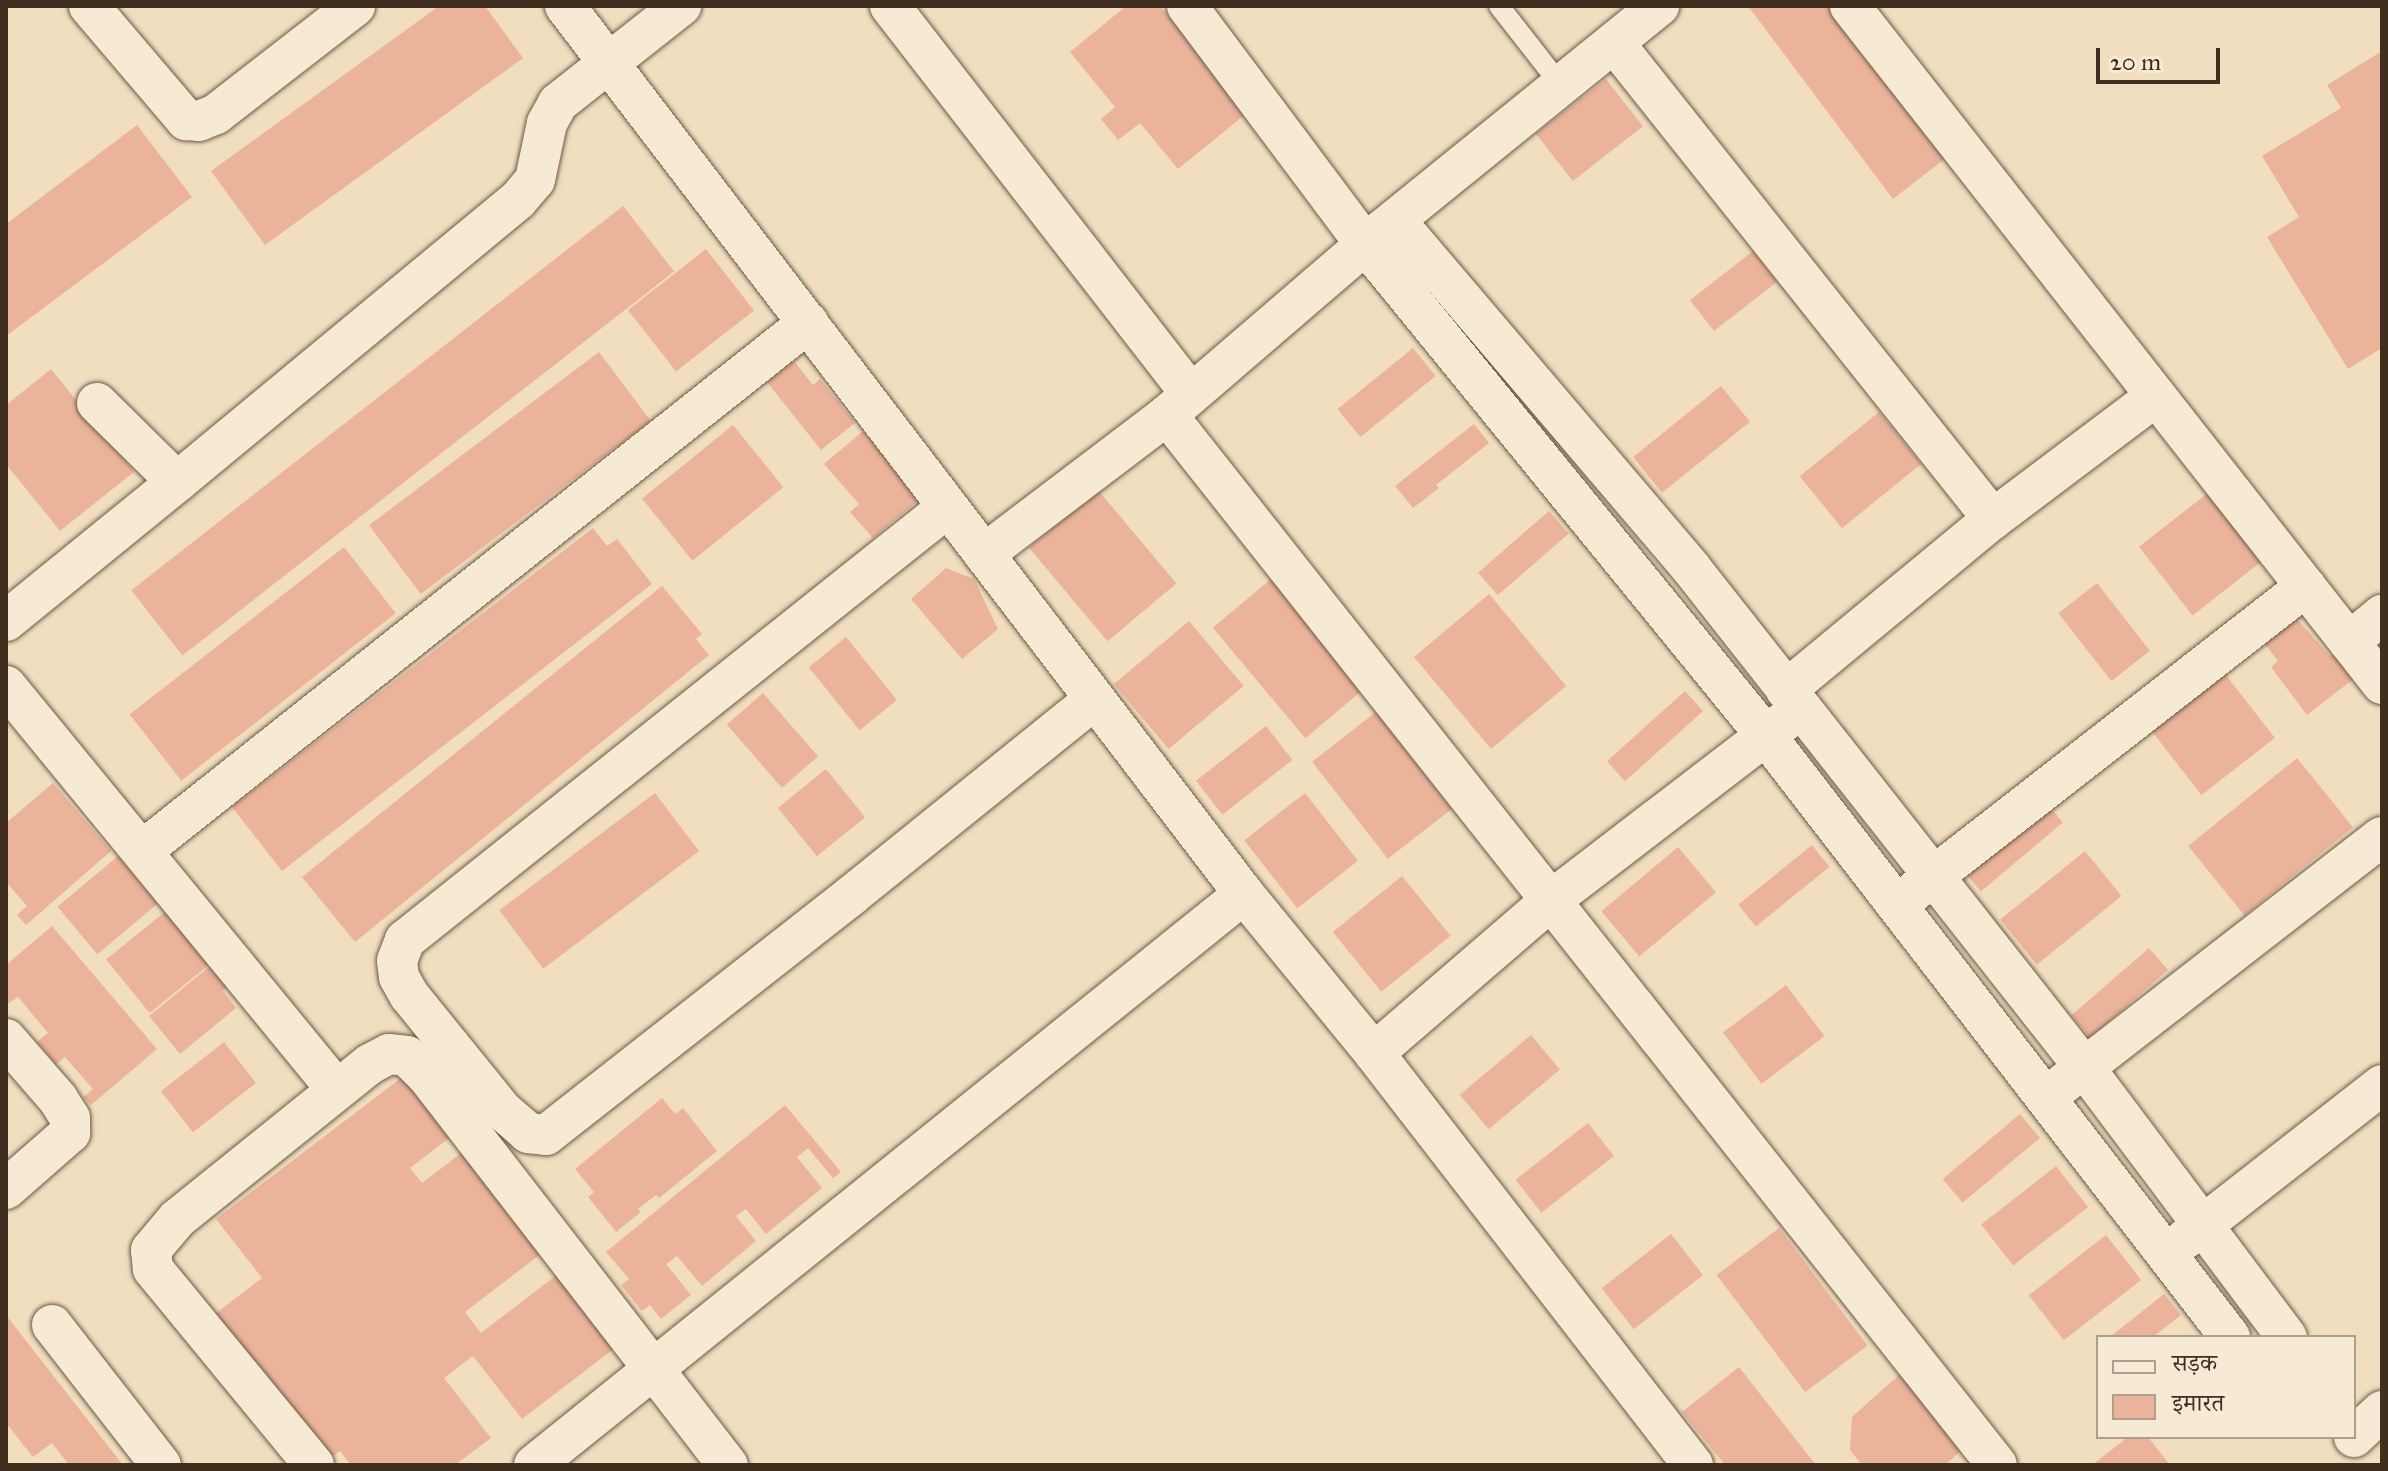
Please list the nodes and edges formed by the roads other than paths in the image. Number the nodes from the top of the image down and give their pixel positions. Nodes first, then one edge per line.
1 (89, 6) edge
2 (355, 6) edge
3 (565, 6) edge
4 (681, 6) edge
5 (890, 6) edge
6 (1187, 6) edge
7 (1499, 6) edge
8 (1659, 6) edge
9 (1850, 6) edge
10 (1615, 44) junction
11 (608, 63) junction
12 (1560, 84) junction
13 (1395, 220) junction
14 (1366, 245) junction
15 (808, 323) junction
16 (2156, 396) junction
17 (97, 403) dead end
18 (1179, 405) junction
19 (177, 482) junction
20 (948, 507) junction
21 (1993, 519) junction
22 (984, 554) junction
23 (2306, 586) junction
24 (2382, 615) edge
25 (6, 621) edge
26 (2349, 642) junction
27 (2382, 684) edge
28 (6, 686) edge
29 (1793, 699) junction
30 (1094, 700) junction
31 (1767, 737) junction
32 (2382, 837) edge
33 (143, 850) junction
34 (1933, 878) junction
35 (1244, 894) junction
36 (1550, 901) junction
37 (1896, 905) junction
38 (6, 1039) edge
39 (1374, 1053) junction
40 (2084, 1067) junction
41 (2382, 1085) edge
42 (337, 1090) junction
43 (2047, 1097) junction
44 (6, 1189) edge
45 (2204, 1223) junction
46 (2166, 1254) junction
47 (52, 1325) dead end
48 (2228, 1335) edge
49 (2286, 1335) edge
50 (652, 1370) junction
51 (2382, 1411) edge
52 (2356, 1435) edge
53 (161, 1465) edge
54 (314, 1465) edge
55 (534, 1465) edge
56 (728, 1465) edge
57 (1693, 1465) edge
58 (1997, 1465) edge

1 - 2 street
3 - 11 street
4 - 11 street
5 - 18 street
6 - 14 street
7 - 12 lane
8 - 10 street
9 - 16 street
10 - 12 street
10 - 21 street
11 - 15 street
11 - 19 street
12 - 13 street
13 - 14 street
13 - 29 street
14 - 18 street
14 - 31 street
15 - 20 street
15 - 33 street
16 - 21 street
16 - 23 street
17 - 19 street
18 - 22 street
18 - 36 street
19 - 25 street
20 - 22 street
20 - 30 street
21 - 29 street
22 - 30 street
23 - 26 street
23 - 34 street
24 - 26 street
26 - 27 street
28 - 33 street
29 - 31 street
29 - 34 street
30 - 35 street
31 - 36 street
31 - 37 street
32 - 40 street
33 - 42 street
34 - 37 street
34 - 40 street
35 - 39 street
35 - 50 street
36 - 39 street
36 - 58 street
37 - 43 street
38 - 44 street
39 - 57 street
40 - 43 street
40 - 45 street
41 - 45 street
42 - 50 street
42 - 54 street
43 - 46 street
45 - 46 street
45 - 49 street
46 - 48 street
47 - 53 street
50 - 55 street
50 - 56 street
51 - 52 street

